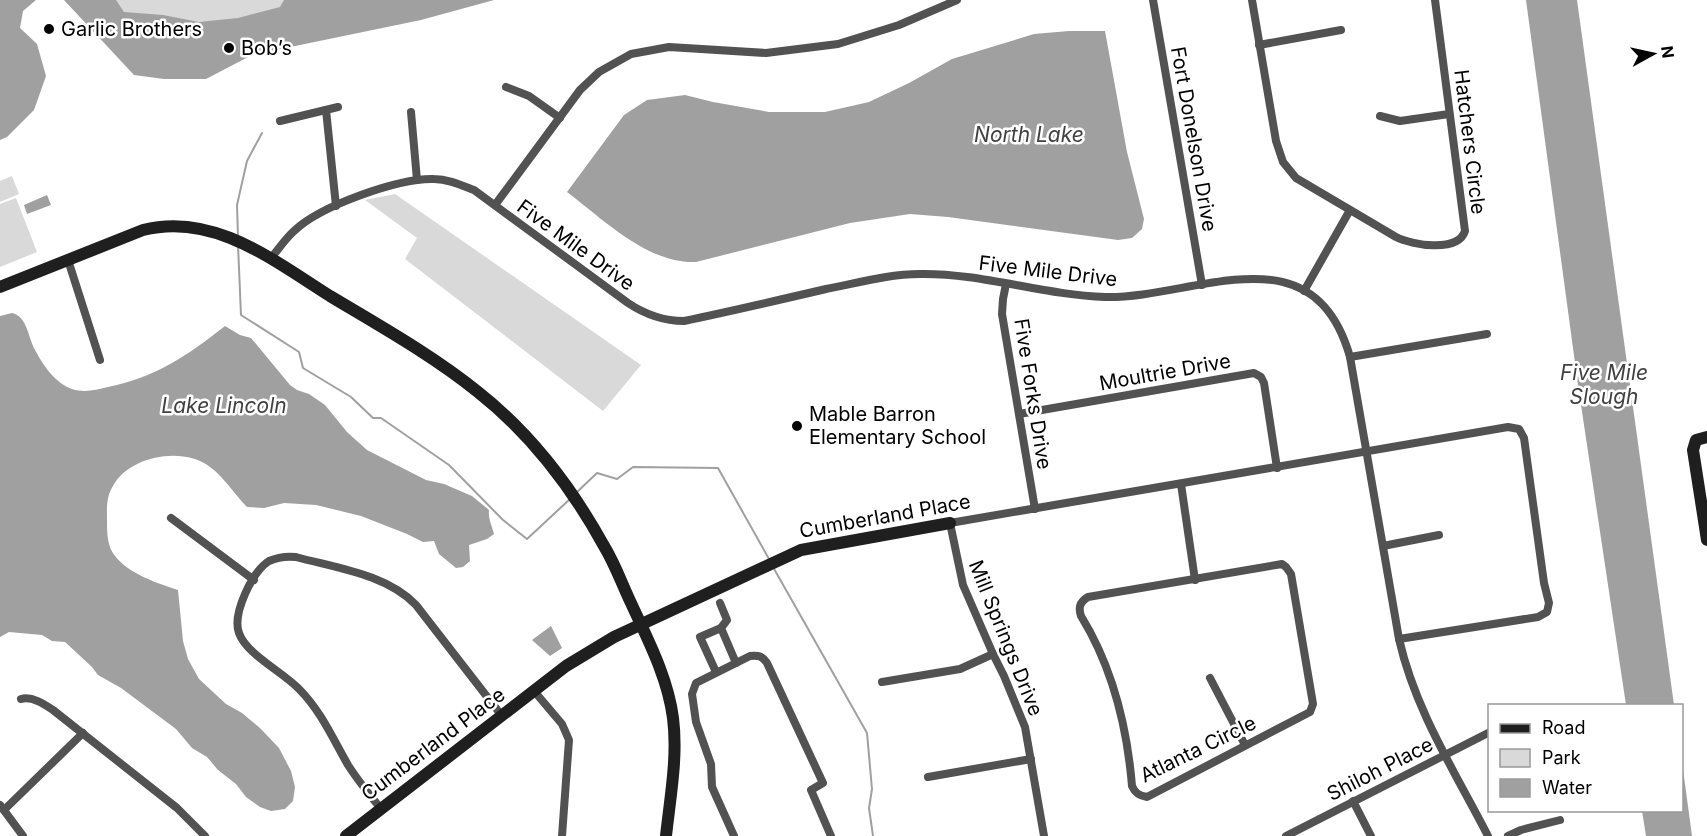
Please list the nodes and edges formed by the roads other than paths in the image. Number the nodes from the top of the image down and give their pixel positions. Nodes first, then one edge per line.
1 (957, 0) edge
2 (1153, 0) edge
3 (1251, 0) edge
4 (1435, 0) edge
5 (1341, 30) dead end
6 (1259, 45) junction
7 (506, 87) dead end
8 (338, 107) dead end
9 (326, 110) junction
10 (411, 112) dead end
11 (1449, 114) junction
12 (1380, 116) dead end
13 (560, 118) junction
14 (280, 121) dead end
15 (417, 180) junction
16 (495, 205) junction
17 (336, 206) junction
18 (1350, 210) junction
19 (270, 259) junction
20 (68, 260) junction
21 (1006, 284) junction
22 (1202, 285) junction
23 (0, 287) edge
24 (1304, 291) junction
25 (1487, 334) dead end
26 (1350, 357) junction
27 (100, 360) dead end
28 (1019, 414) junction
29 (1707, 437) edge
30 (1367, 452) junction
31 (1277, 468) junction
32 (1180, 484) junction
33 (1035, 509) junction
34 (171, 518) dead end
35 (950, 524) junction
36 (1439, 536) dead end
37 (1707, 540) edge
38 (1383, 546) junction
39 (255, 580) junction
40 (1195, 580) junction
41 (720, 603) dead end
42 (641, 625) junction
43 (721, 628) junction
44 (1399, 639) junction
45 (993, 654) junction
46 (736, 663) junction
47 (716, 672) junction
48 (1210, 678) dead end
49 (882, 682) dead end
50 (534, 691) junction
51 (21, 699) dead end
52 (502, 716) junction
53 (83, 733) junction
54 (1488, 733) edge
55 (1245, 745) junction
56 (1445, 754) junction
57 (1031, 759) junction
58 (928, 777) dead end
59 (1353, 801) junction
60 (2, 808) edge
61 (381, 809) junction
62 (1560, 820) dead end
63 (23, 836) edge
64 (205, 836) edge
65 (346, 836) edge
66 (562, 836) edge
67 (666, 836) edge
68 (734, 836) edge
69 (831, 836) edge
70 (1044, 836) edge
71 (1287, 836) edge
72 (1371, 836) edge
73 (1488, 836) edge
74 (1509, 836) edge

1 - 13 street
2 - 22 street, Fort Donelson Drive
3 - 6 street, Hatchers Circle
4 - 11 street, Hatchers Circle
5 - 6 street
6 - 18 street, Hatchers Circle
7 - 13 street
8 - 9 street
9 - 14 street
9 - 17 street
10 - 15 street
11 - 12 street
11 - 18 street, Hatchers Circle
13 - 16 street
15 - 16 street, Five Mile Drive
15 - 17 street, Five Mile Drive
16 - 21 street, Five Mile Drive
17 - 19 street, Five Mile Drive
18 - 24 street
19 - 20 street
19 - 42 street
20 - 23 street
20 - 27 street
21 - 22 street, Five Mile Drive
21 - 28 street, Five Forks Drive
22 - 24 street, Five Mile Drive
24 - 26 street, Five Mile Drive
25 - 26 street
26 - 30 street, Five Mile Drive
28 - 31 street, Moultrie Drive
28 - 33 street, Five Forks Drive
29 - 37 street
30 - 31 street, Cumberland Place
30 - 38 street, Five Mile Drive
30 - 44 street, Cumberland Place
31 - 32 street, Cumberland Place
32 - 33 street, Cumberland Place
32 - 40 street
33 - 35 street, Cumberland Place
34 - 39 street
35 - 42 street, Cumberland Place
35 - 45 street, Mill Springs Drive
36 - 38 street
38 - 44 street, Five Mile Drive
39 - 52 street
39 - 61 street
40 - 55 street, Atlanta Circle
40 - 55 street, Atlanta Circle
41 - 43 street
42 - 50 street, Cumberland Place
42 - 67 street
43 - 46 street
43 - 47 street
44 - 56 street, Five Mile Drive
45 - 49 street
45 - 57 street, Mill Springs Drive
46 - 47 street
46 - 69 street
47 - 68 street
48 - 55 street
50 - 52 street, Cumberland Place
50 - 66 street
51 - 53 street
52 - 61 street, Cumberland Place
53 - 60 street
53 - 64 street
54 - 56 street, Shiloh Place
56 - 59 street, Shiloh Place
56 - 73 street, Five Mile Drive
57 - 58 street
57 - 70 street, Mill Springs Drive
59 - 71 street, Shiloh Place
59 - 72 street
60 - 63 street
61 - 65 street, Cumberland Place
62 - 74 street

